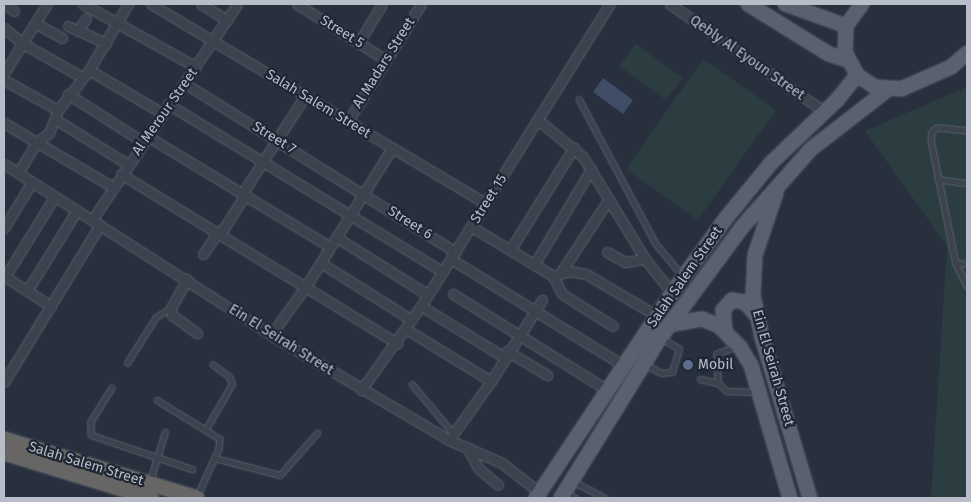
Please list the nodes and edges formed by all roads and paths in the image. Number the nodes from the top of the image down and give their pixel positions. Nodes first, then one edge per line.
1 (4, 4) edge
2 (83, 4) edge
3 (128, 4) edge
4 (151, 4) edge
5 (201, 4) edge
6 (237, 4) edge
7 (297, 4) edge
8 (421, 4) edge
9 (610, 4) edge
10 (670, 4) edge
11 (748, 4) edge
12 (785, 4) edge
13 (862, 4) edge
14 (44, 5) edge
15 (378, 5) edge
16 (14, 10) dead end
17 (86, 18) dead end
18 (117, 20) junction
19 (227, 20) junction
20 (35, 23) junction
21 (68, 26) dead end
22 (846, 26) junction
23 (4, 28) edge
24 (78, 31) junction
25 (62, 38) dead end
26 (214, 41) junction
27 (359, 42) junction
28 (22, 43) junction
29 (106, 43) junction
30 (967, 53) edge
31 (386, 60) junction
32 (847, 60) junction
33 (196, 67) junction
34 (89, 70) junction
35 (4, 74) edge
36 (857, 75) junction
37 (82, 77) junction
38 (4, 80) edge
39 (184, 83) junction
40 (887, 90) junction
41 (68, 94) junction
42 (305, 96) junction
43 (579, 99) dead end
44 (168, 104) junction
45 (162, 112) junction
46 (825, 112) junction
47 (56, 115) junction
48 (538, 120) junction
49 (4, 122) edge
50 (348, 122) junction
51 (967, 131) edge
52 (145, 139) junction
53 (277, 140) junction
54 (36, 143) junction
55 (574, 147) junction
56 (392, 148) junction
57 (264, 160) junction
58 (129, 165) junction
59 (5, 167) edge
60 (591, 169) junction
61 (18, 173) junction
62 (121, 174) junction
63 (937, 179) junction
64 (781, 180) junction
65 (32, 182) junction
66 (967, 183) edge
67 (113, 187) junction
68 (363, 194) junction
69 (244, 195) junction
70 (55, 196) junction
71 (608, 199) junction
72 (486, 204) junction
73 (77, 210) junction
74 (351, 215) junction
75 (92, 220) junction
76 (100, 225) junction
77 (472, 227) junction
78 (4, 228) edge
79 (219, 233) junction
80 (336, 238) junction
81 (330, 247) junction
82 (510, 250) junction
83 (607, 252) dead end
84 (203, 254) dead end
85 (454, 256) junction
86 (645, 259) junction
87 (321, 262) junction
88 (967, 263) edge
89 (956, 264) junction
90 (534, 265) junction
91 (443, 272) junction
92 (557, 274) junction
93 (4, 276) edge
94 (684, 276) junction
95 (187, 279) junction
96 (306, 286) junction
97 (967, 286) edge
98 (27, 291) junction
99 (672, 293) junction
100 (453, 294) dead end
101 (428, 295) junction
102 (542, 300) dead end
103 (51, 306) junction
104 (421, 306) junction
105 (171, 308) junction
106 (535, 311) junction
107 (756, 314) junction
108 (657, 316) junction
109 (412, 320) junction
110 (668, 325) junction
111 (613, 326) dead end
112 (406, 329) junction
113 (725, 331) junction
114 (198, 333) dead end
115 (271, 335) junction
116 (518, 335) junction
117 (660, 338) junction
118 (397, 343) junction
119 (740, 347) junction
120 (506, 354) junction
121 (127, 363) dead end
122 (644, 363) junction
123 (213, 365) dead end
124 (624, 366) junction
125 (672, 372) junction
126 (678, 374) dead end
127 (547, 375) dead end
128 (700, 379) dead end
129 (491, 381) junction
130 (4, 382) edge
131 (718, 383) junction
132 (412, 384) dead end
133 (112, 388) dead end
134 (361, 390) junction
135 (607, 390) junction
136 (759, 392) junction
137 (157, 400) dead end
138 (206, 429) junction
139 (165, 432) dead end
140 (317, 433) dead end
141 (451, 436) junction
142 (4, 439) edge
143 (467, 447) junction
144 (4, 453) edge
145 (157, 458) junction
146 (215, 458) junction
147 (192, 469) dead end
148 (150, 484) junction
149 (498, 485) dead end
150 (569, 492) edge
151 (538, 495) edge
152 (151, 498) edge
153 (197, 498) edge
154 (605, 498) edge
155 (790, 498) edge
156 (810, 498) edge

1 - 16 street
2 - 18 street
3 - 18 street
4 - 26 street, Salah Salem Street
5 - 19 street
6 - 19 street, Al Merour Street
7 - 27 street, Street 5
8 - 31 street, Al Madars Street
9 - 48 street, Street 15
10 - 46 street, Qebly Al Eyoun Street
11 - 32 main road
12 - 22 main road
13 - 22 main road
14 - 20 street
15 - 27 street
17 - 24 street
18 - 29 street
18 - 33 street
19 - 26 street, Al Merour Street
20 - 25 street
20 - 28 street
21 - 24 street
22 - 32 main road
23 - 28 street
24 - 29 street
26 - 33 street, Al Merour Street
26 - 42 street, Salah Salem Street
27 - 31 street, Street 5
28 - 35 street
28 - 37 street
29 - 34 street
30 - 40 main road
31 - 50 street, Al Madars Street
32 - 36 main road
33 - 39 street, Al Merour Street
34 - 37 street
34 - 45 street
36 - 40 main road
36 - 46 main road, Salah Salem Street
37 - 41 street
38 - 47 street
39 - 44 street, Al Merour Street
39 - 53 street, Street 7
40 - 64 main road, Salah Salem Street
41 - 47 street
41 - 52 street
42 - 50 street, Salah Salem Street
42 - 53 street
43 - 94 lane
44 - 45 street, Al Merour Street
44 - 57 street
45 - 52 street, Al Merour Street
46 - 94 main road, Salah Salem Street
47 - 54 street
47 - 58 street
48 - 55 street
48 - 72 street, Street 15
49 - 54 street
50 - 56 street, Salah Salem Street
51 - 63 lane
52 - 58 street, Al Merour Street
52 - 69 street
53 - 57 street
53 - 68 street, Street 7
54 - 61 street
54 - 67 street
55 - 60 street
55 - 82 street
56 - 68 street
56 - 72 street, Salah Salem Street
57 - 69 street
57 - 74 street
58 - 62 street, Al Merour Street
59 - 61 street, Ein El Seirah Street
60 - 71 street
60 - 90 street
61 - 65 street, Ein El Seirah Street
62 - 67 street, Al Merour Street
62 - 79 street
63 - 66 lane
63 - 89 lane
64 - 107 main road, Ein El Seirah Street
64 - 110 main road, Salah Salem Street
65 - 70 street, Ein El Seirah Street
65 - 78 street
67 - 75 street, Al Merour Street
68 - 74 street
68 - 85 street, Street 6
69 - 79 street
69 - 81 street
70 - 73 street, Ein El Seirah Street
70 - 93 street
71 - 86 street
71 - 92 street
72 - 77 street, Street 15
73 - 75 street, Ein El Seirah Street
73 - 98 street
74 - 80 street
74 - 91 street
75 - 76 street, Ein El Seirah Street
76 - 95 street, Ein El Seirah Street
76 - 103 street
77 - 82 street
77 - 85 street, Street 15
79 - 84 street
79 - 96 street
80 - 81 street
80 - 101 street
81 - 87 street
82 - 90 street
83 - 86 street
85 - 91 street, Street 15
85 - 106 street, Street 6
86 - 99 street
87 - 96 street
87 - 109 street
88 - 89 lane
89 - 97 lane
90 - 92 street
91 - 101 street, Street 15
92 - 108 street
92 - 111 street
93 - 98 street
94 - 99 main road, Salah Salem Street
95 - 105 street
95 - 115 street, Ein El Seirah Street
96 - 115 street
96 - 118 street
98 - 103 street
99 - 108 main road, Salah Salem Street
100 - 116 street
101 - 104 street, Street 15
102 - 106 street
103 - 130 street
104 - 109 street, Street 15
104 - 120 street
105 - 114 street
105 - 121 lane
106 - 116 street
106 - 124 street, Street 6
107 - 113 main road
107 - 156 main road, Ein El Seirah Street
108 - 124 main road, Salah Salem Street
109 - 112 street, Street 15
110 - 113 main road, Ein El Seirah Street
110 - 117 main road, Salah Salem Street
112 - 118 street, Street 15
112 - 129 street
113 - 119 main road, Ein El Seirah Street
115 - 134 street, Ein El Seirah Street
116 - 120 street
116 - 135 street
117 - 122 main road, Salah Salem Street
117 - 125 lane
118 - 134 street, Street 15
119 - 131 lane
119 - 136 main road, Ein El Seirah Street
120 - 127 street
120 - 129 street
122 - 125 lane
122 - 150 main road, Salah Salem Street
123 - 138 lane
124 - 135 main road, Salah Salem Street
125 - 126 lane
128 - 131 lane
129 - 141 street
131 - 136 lane
132 - 141 lane
133 - 145 lane
134 - 141 street, Ein El Seirah Street
135 - 151 main road, Salah Salem Street
136 - 155 main road, Ein El Seirah Street
137 - 138 lane
138 - 146 lane
139 - 145 lane
140 - 146 lane
141 - 143 street, Ein El Seirah Street
142 - 148 highway, Salah Salem Street
143 - 149 street
143 - 151 street, Ein El Seirah Street
144 - 152 highway, Salah Salem Street
145 - 147 lane
145 - 148 lane
146 - 153 lane
148 - 153 highway, Salah Salem Street
150 - 154 lane

